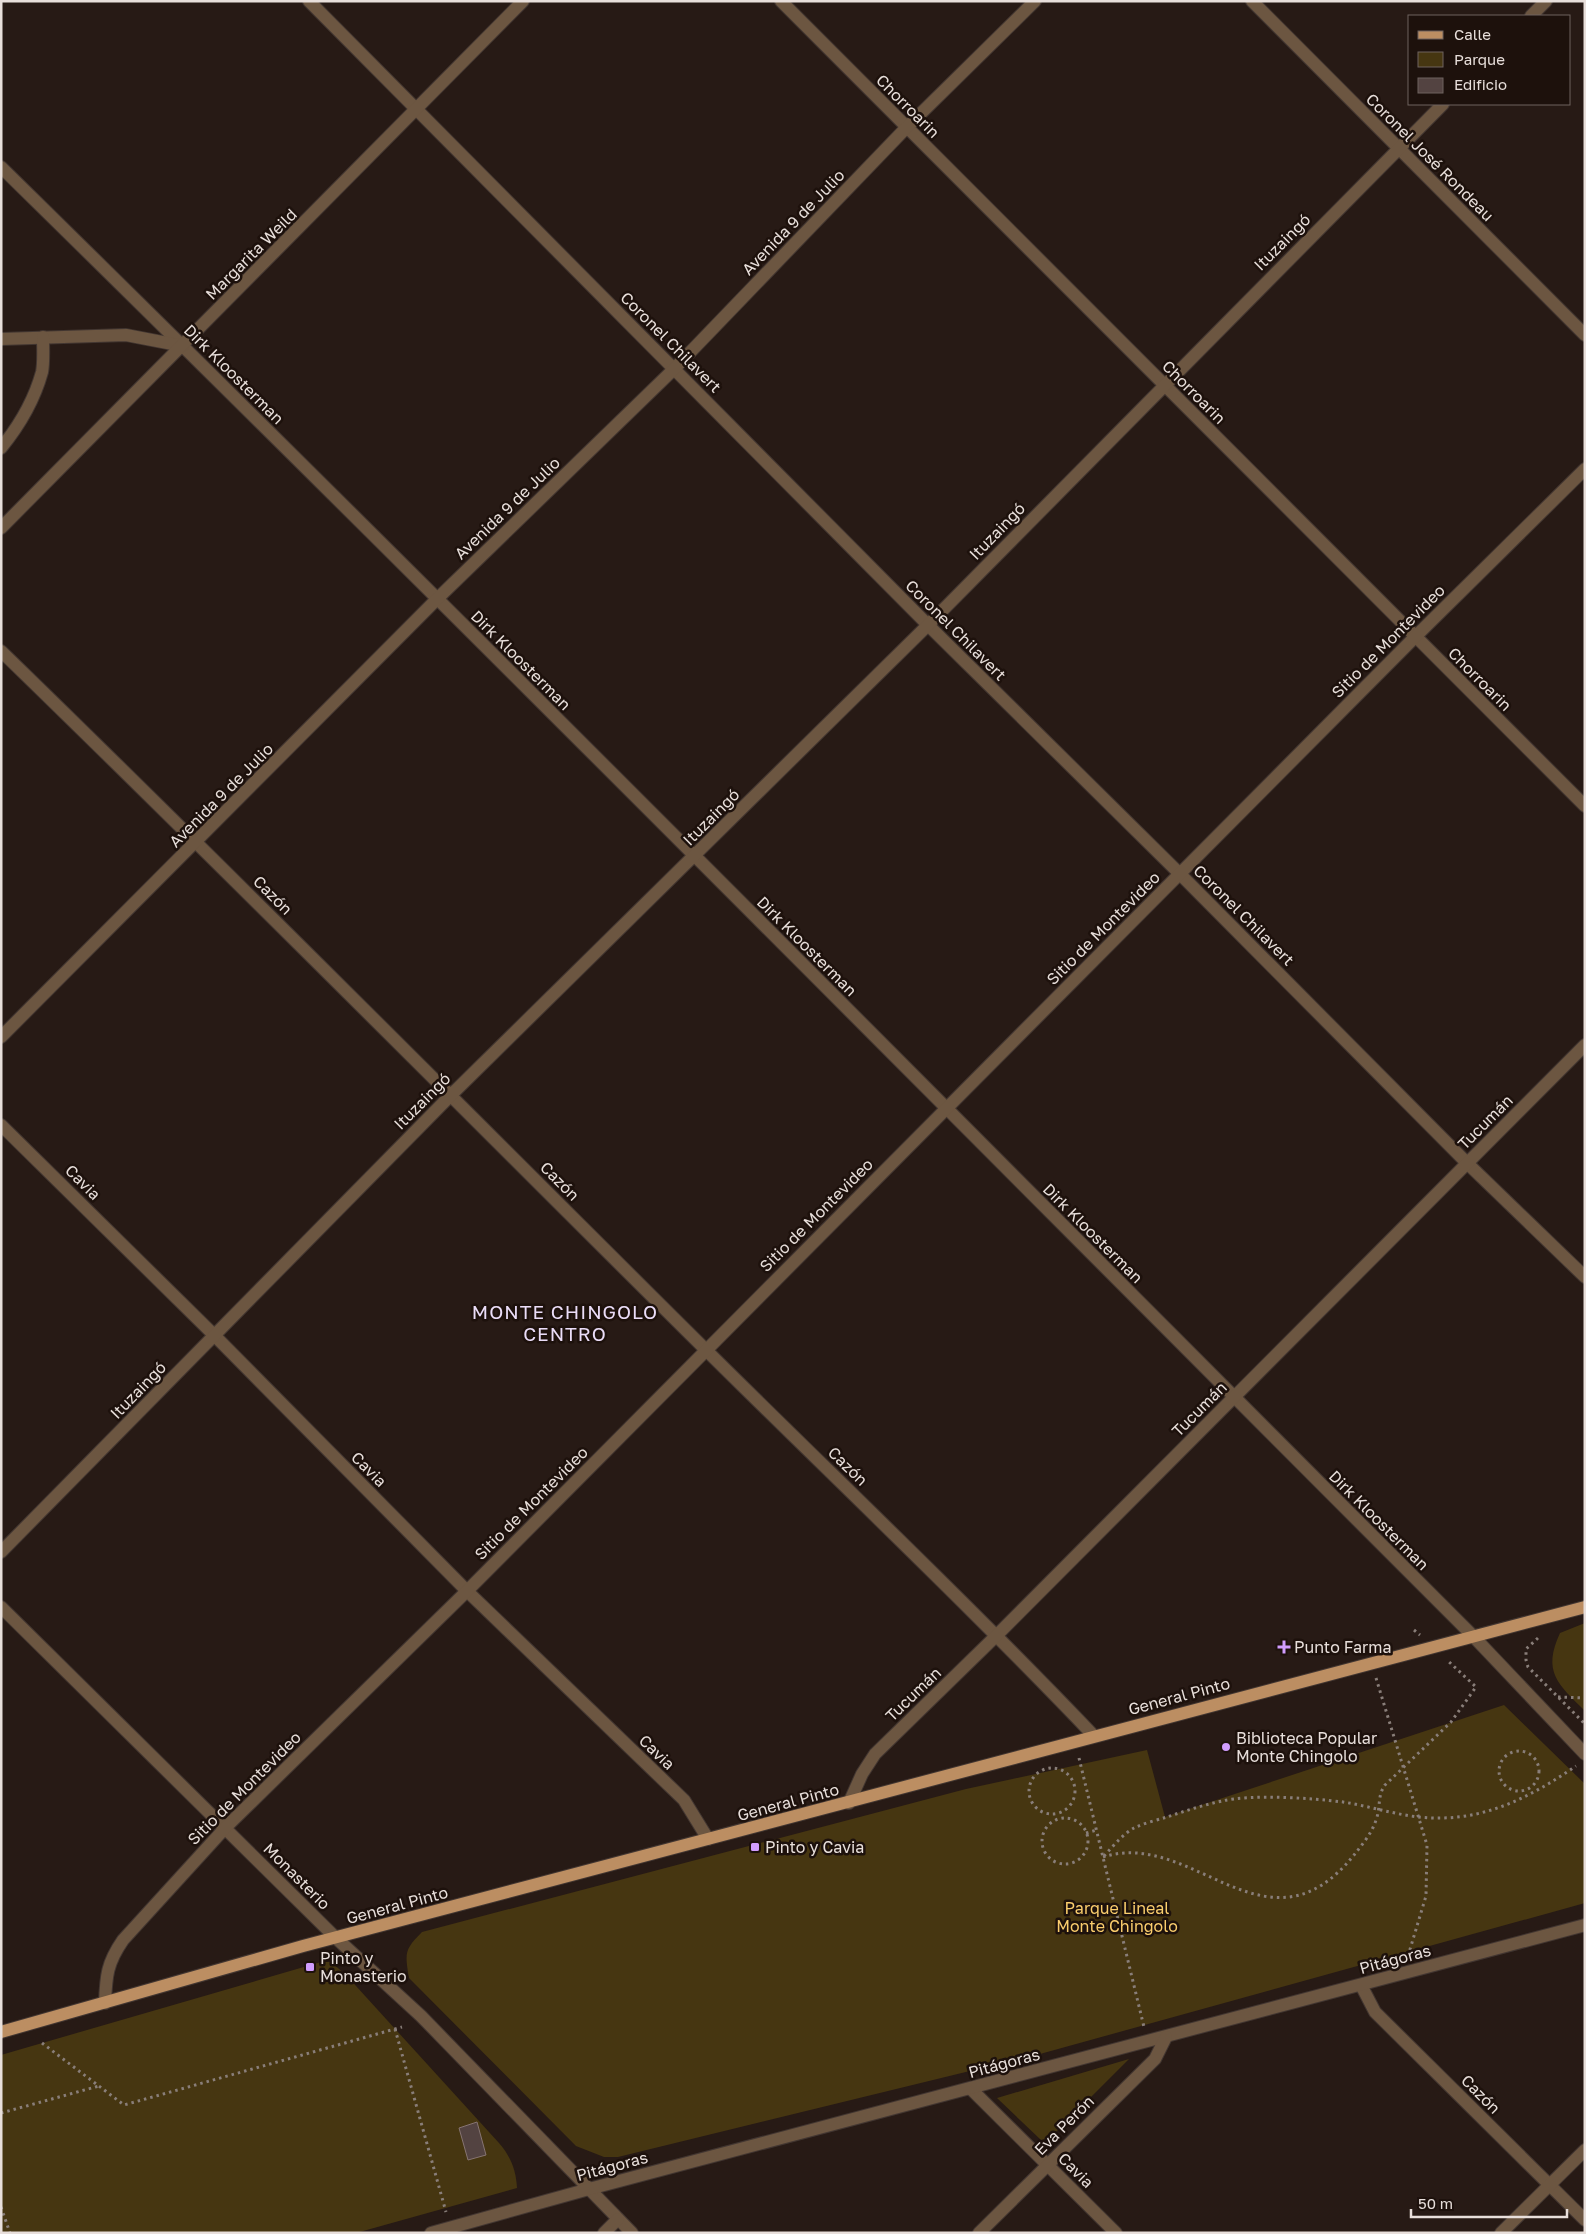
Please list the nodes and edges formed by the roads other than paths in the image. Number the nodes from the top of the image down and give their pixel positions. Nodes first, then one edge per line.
1 (309, 1) edge
2 (523, 1) edge
3 (781, 1) edge
4 (1035, 1) edge
5 (1252, 1) edge
6 (1546, 1) edge
7 (1532, 15) edge
8 (1442, 105) edge
9 (417, 108) junction
10 (906, 128) junction
11 (1398, 148) junction
12 (1, 167) edge
13 (1585, 335) edge
14 (43, 337) junction
15 (1, 339) edge
16 (183, 346) junction
17 (674, 369) junction
18 (1164, 384) junction
19 (1, 448) edge
20 (1585, 469) edge
21 (1, 528) edge
22 (437, 599) junction
23 (928, 625) junction
24 (1415, 637) junction
25 (1, 651) edge
26 (1585, 806) edge
27 (198, 842) junction
28 (695, 856) junction
29 (1180, 874) junction
30 (1, 1037) edge
31 (1585, 1046) edge
32 (451, 1095) junction
33 (945, 1108) junction
34 (1, 1124) edge
35 (1467, 1162) junction
36 (1585, 1277) edge
37 (214, 1335) junction
38 (706, 1350) junction
39 (1234, 1397) junction
40 (1, 1552) edge
41 (467, 1591) junction
42 (1, 1607) edge
43 (1585, 1607) edge
44 (997, 1635) junction
45 (1472, 1636) junction
46 (1094, 1736) junction
47 (1582, 1758) edge
48 (849, 1803) junction
49 (226, 1827) junction
50 (708, 1839) junction
51 (1585, 1925) edge
52 (336, 1938) junction
53 (1361, 1985) junction
54 (105, 2003) junction
55 (1, 2032) edge
56 (1166, 2037) junction
57 (971, 2089) junction
58 (1585, 2150) edge
59 (1047, 2165) junction
60 (1549, 2185) junction
61 (590, 2189) junction
62 (618, 2219) junction
63 (1585, 2220) edge
64 (431, 2233) edge
65 (604, 2233) edge
66 (632, 2233) edge
67 (979, 2233) edge
68 (1116, 2233) edge
69 (1501, 2233) edge

1 - 9 street, Coronel Chilavert
2 - 9 street, Margarita Weild
3 - 10 street, Chorroarin
4 - 10 street, Avenida 9 de Julio
5 - 11 street, Coronel José Rondeau
6 - 7 street
8 - 11 street, Ituzaingó
9 - 16 street, Margarita Weild
9 - 17 street, Coronel Chilavert
10 - 17 street, Avenida 9 de Julio
10 - 18 street, Chorroarin
11 - 13 street, Coronel José Rondeau
11 - 18 street, Ituzaingó
12 - 16 street, Dirk Kloosterman
14 - 15 street
14 - 16 street
14 - 19 street
16 - 21 street, Margarita Weild
16 - 22 street, Dirk Kloosterman
17 - 22 street, Avenida 9 de Julio
17 - 23 street, Coronel Chilavert
18 - 23 street, Ituzaingó
18 - 24 street, Chorroarin
20 - 24 street, Sitio de Montevideo
22 - 27 street, Avenida 9 de Julio
22 - 28 street, Dirk Kloosterman
23 - 28 street, Ituzaingó
23 - 29 street, Coronel Chilavert
24 - 26 street, Chorroarin
24 - 29 street, Sitio de Montevideo
25 - 27 street, Cazón
27 - 30 street, Avenida 9 de Julio
27 - 32 street, Cazón
28 - 32 street, Ituzaingó
28 - 33 street, Dirk Kloosterman
29 - 33 street, Sitio de Montevideo
29 - 35 street, Coronel Chilavert
31 - 35 street, Tucumán
32 - 37 street, Ituzaingó
32 - 38 street, Cazón
33 - 38 street, Sitio de Montevideo
33 - 39 street, Dirk Kloosterman
34 - 37 street, Cavia
35 - 36 street, Coronel Chilavert
35 - 39 street, Tucumán
37 - 40 street, Ituzaingó
37 - 41 street, Cavia
38 - 41 street, Sitio de Montevideo
38 - 44 street, Cazón
39 - 44 street, Tucumán
39 - 45 street, Dirk Kloosterman
41 - 49 street, Sitio de Montevideo
41 - 50 street, Cavia
42 - 49 street, Monasterio
43 - 45 main road, General Pinto
44 - 46 street, Cazón
44 - 48 street, Tucumán
45 - 46 main road, General Pinto
45 - 47 street, Dirk Kloosterman
46 - 48 main road, General Pinto
48 - 50 main road, General Pinto
49 - 52 street, Monasterio
49 - 54 street, Sitio de Montevideo
50 - 52 main road, General Pinto
51 - 53 street, Pitágoras
52 - 54 main road, General Pinto
52 - 61 street, Monasterio
53 - 56 street, Pitágoras
53 - 60 street, Cazón
54 - 55 main road, General Pinto
56 - 57 street, Pitágoras
56 - 59 street, Eva Perón
57 - 59 street, Cavia
57 - 61 street, Pitágoras
58 - 60 street
59 - 67 street, Eva Perón
59 - 68 street, Cavia
60 - 63 street, Cazón
60 - 69 street
61 - 62 street, Monasterio
61 - 64 street, Pitágoras
62 - 65 street
62 - 66 street, Monasterio

